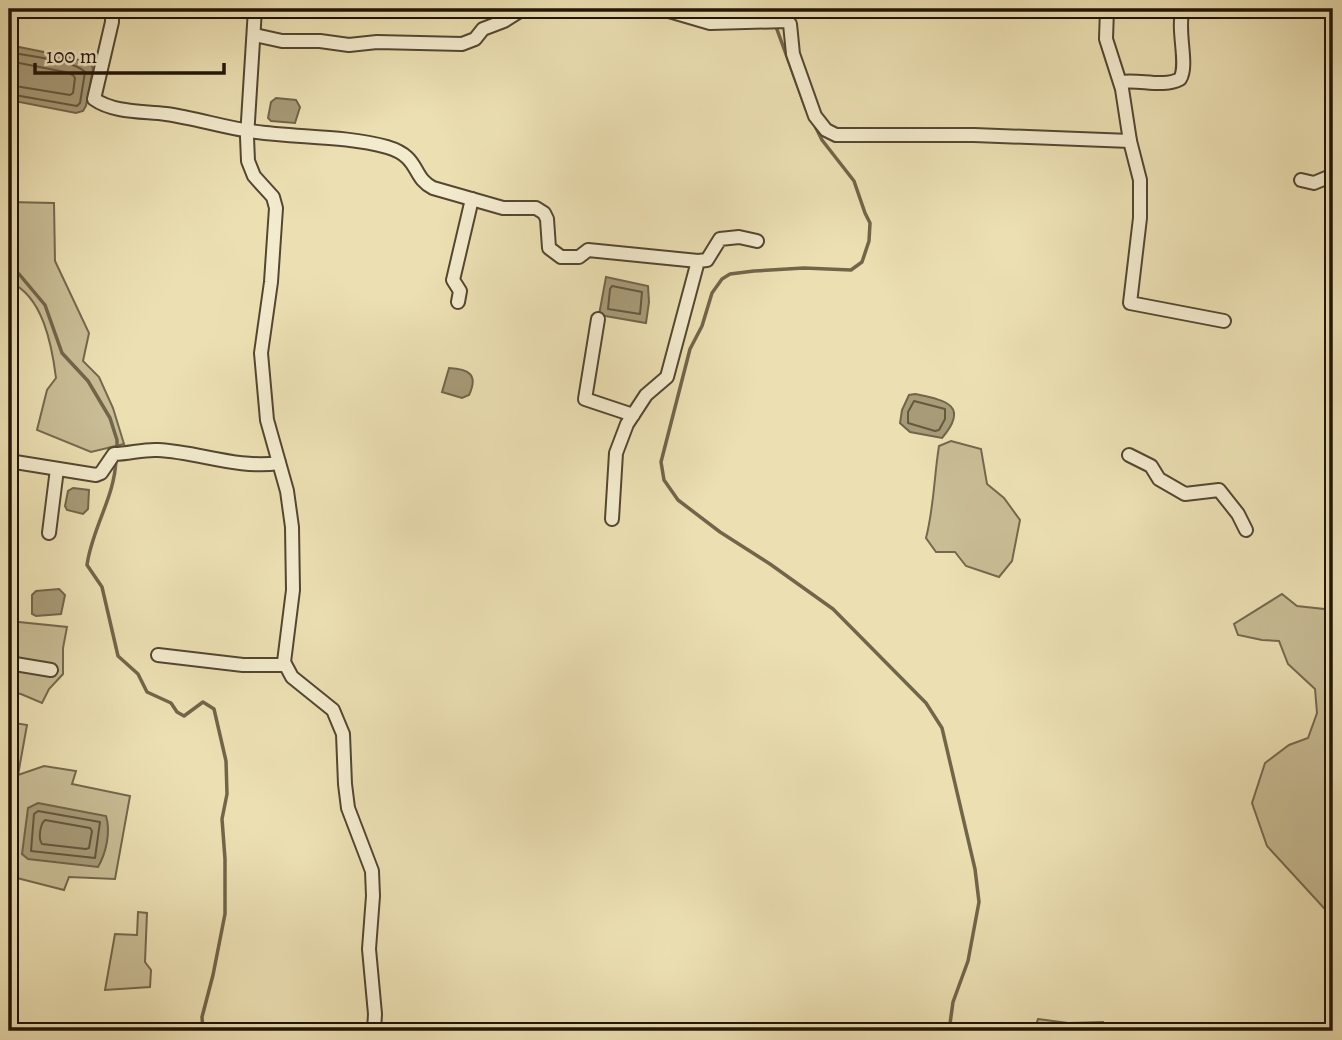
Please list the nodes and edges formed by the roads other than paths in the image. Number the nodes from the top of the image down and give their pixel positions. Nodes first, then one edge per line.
1 (112, 9) edge
2 (255, 9) edge
3 (523, 9) edge
4 (566, 9) edge
5 (660, 9) edge
6 (1107, 9) edge
7 (1184, 9) edge
8 (630, 10) edge
9 (255, 36) junction
10 (1121, 82) junction
11 (248, 131) junction
12 (1129, 141) junction
13 (1333, 176) edge
14 (1301, 180) dead end
15 (472, 199) junction
16 (757, 241) dead end
17 (698, 261) junction
18 (458, 302) dead end
19 (598, 319) dead end
20 (1224, 321) dead end
21 (633, 415) junction
22 (1129, 455) dead end
23 (9, 461) edge
24 (279, 463) junction
25 (57, 469) junction
26 (612, 519) dead end
27 (1246, 530) dead end
28 (49, 533) dead end
29 (158, 655) dead end
30 (9, 663) edge
31 (285, 665) junction
32 (51, 670) dead end
33 (374, 1031) edge

1 - 11 street
2 - 9 street
3 - 9 street
4 - 8 street
5 - 8 street
5 - 12 street
6 - 10 street
7 - 10 street
9 - 11 street
10 - 12 street
11 - 15 street
11 - 24 street
12 - 20 street
13 - 14 street
15 - 17 street
15 - 18 street
16 - 17 street
17 - 21 street
19 - 21 street
21 - 26 street
22 - 27 street
23 - 25 street
24 - 25 street
24 - 31 street
25 - 28 street
29 - 31 street
30 - 32 street
31 - 33 street

